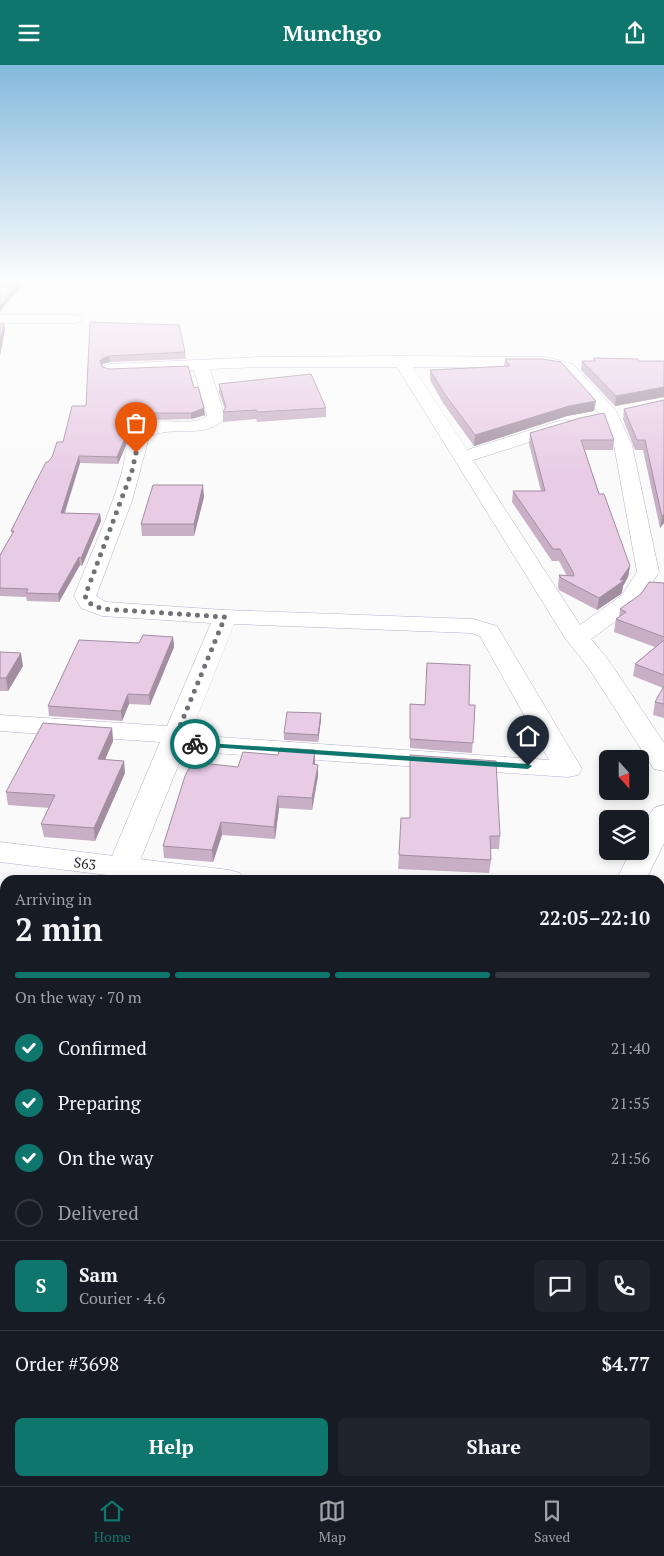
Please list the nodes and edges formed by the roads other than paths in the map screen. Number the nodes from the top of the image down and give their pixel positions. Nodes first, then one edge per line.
1 (401, 361) junction
2 (202, 365) junction
3 (110, 369) edge
4 (603, 416) junction
5 (462, 457) junction
6 (225, 617) junction
7 (577, 638) junction
8 (0, 723) edge
9 (174, 739) junction
10 (664, 763) edge
11 (664, 814) edge
12 (0, 852) edge
13 (122, 868) junction
14 (184, 875) edge
15 (634, 875) edge

1 - 2 street
1 - 4 street
1 - 5 street
2 - 3 street
2 - 6 street
4 - 5 street
4 - 7 street
5 - 7 street
6 - 9 street
6 - 9 street
7 - 10 street
8 - 9 street
9 - 13 street
11 - 15 street
12 - 13 street, S63
13 - 14 street, S63

